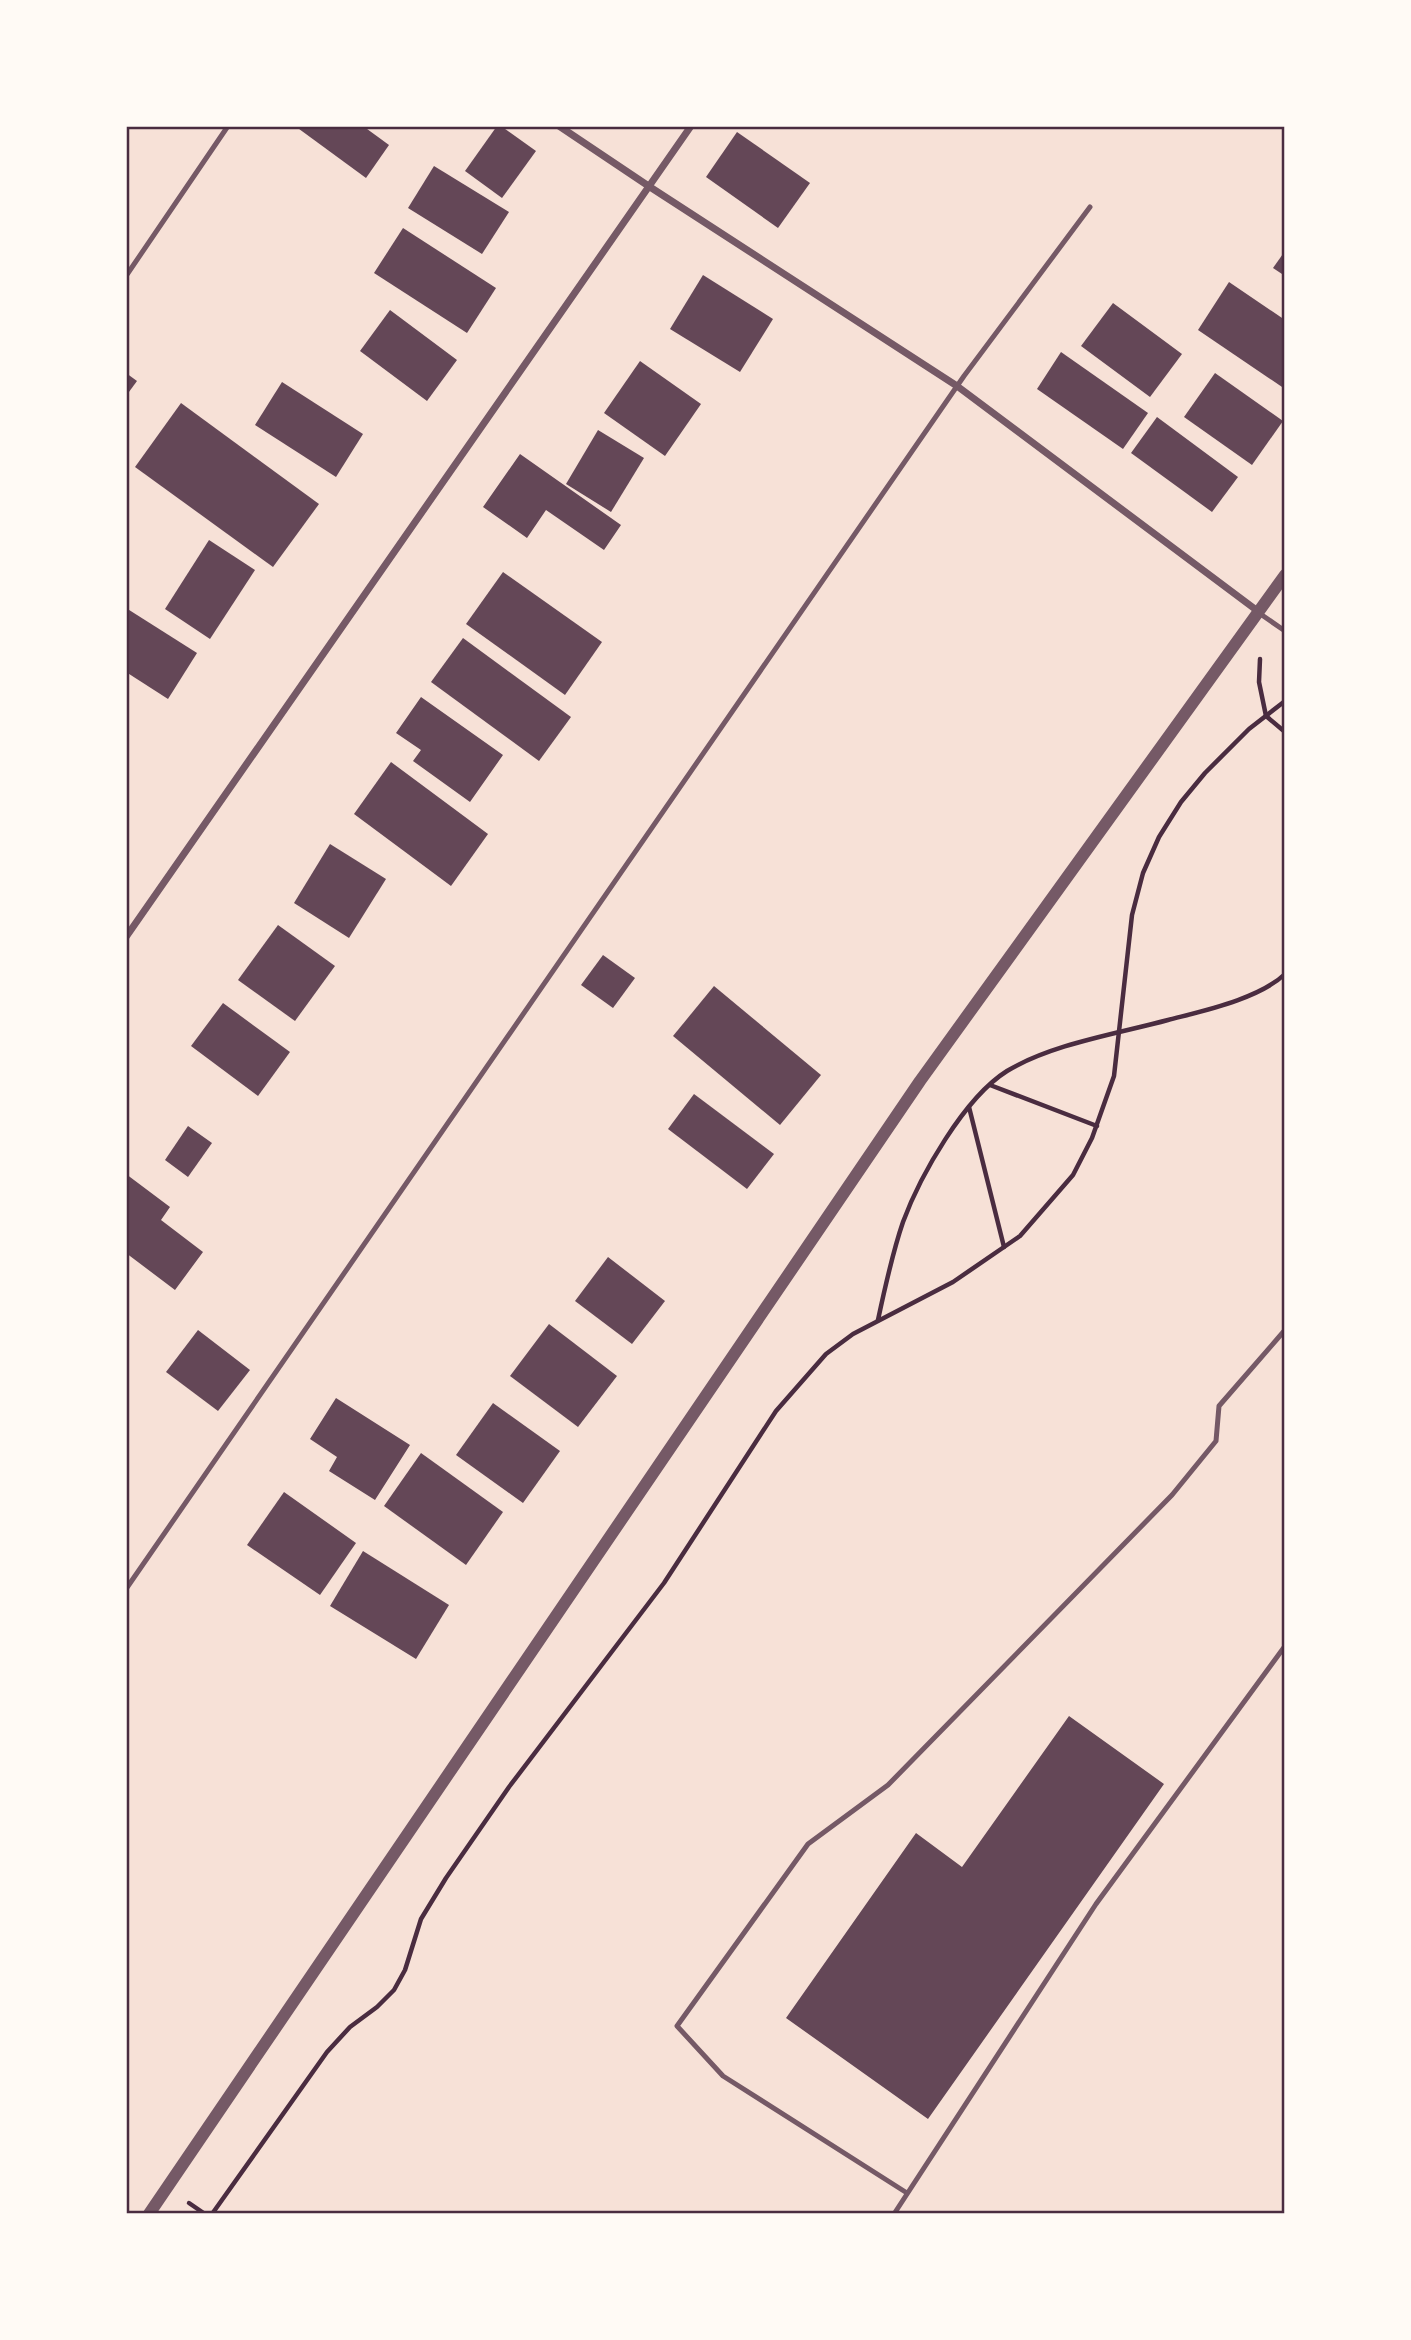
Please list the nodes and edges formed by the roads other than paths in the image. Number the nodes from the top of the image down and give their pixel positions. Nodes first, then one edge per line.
1 (228, 126) edge
2 (559, 126) edge
3 (691, 126) edge
4 (650, 187) junction
5 (1090, 207) dead end
6 (126, 276) edge
7 (957, 386) junction
8 (1285, 575) edge
9 (1259, 613) junction
10 (1285, 631) edge
11 (126, 937) edge
12 (1285, 1331) edge
13 (126, 1589) edge
14 (1285, 1646) edge
15 (907, 2193) junction
16 (149, 2214) edge
17 (894, 2214) edge

1 - 6 lane
2 - 4 street
3 - 4 street
4 - 7 street
4 - 11 street
5 - 7 lane
7 - 9 street
7 - 13 lane
8 - 9 street
9 - 10 lane
9 - 16 street
12 - 15 lane
14 - 15 lane
15 - 17 lane

